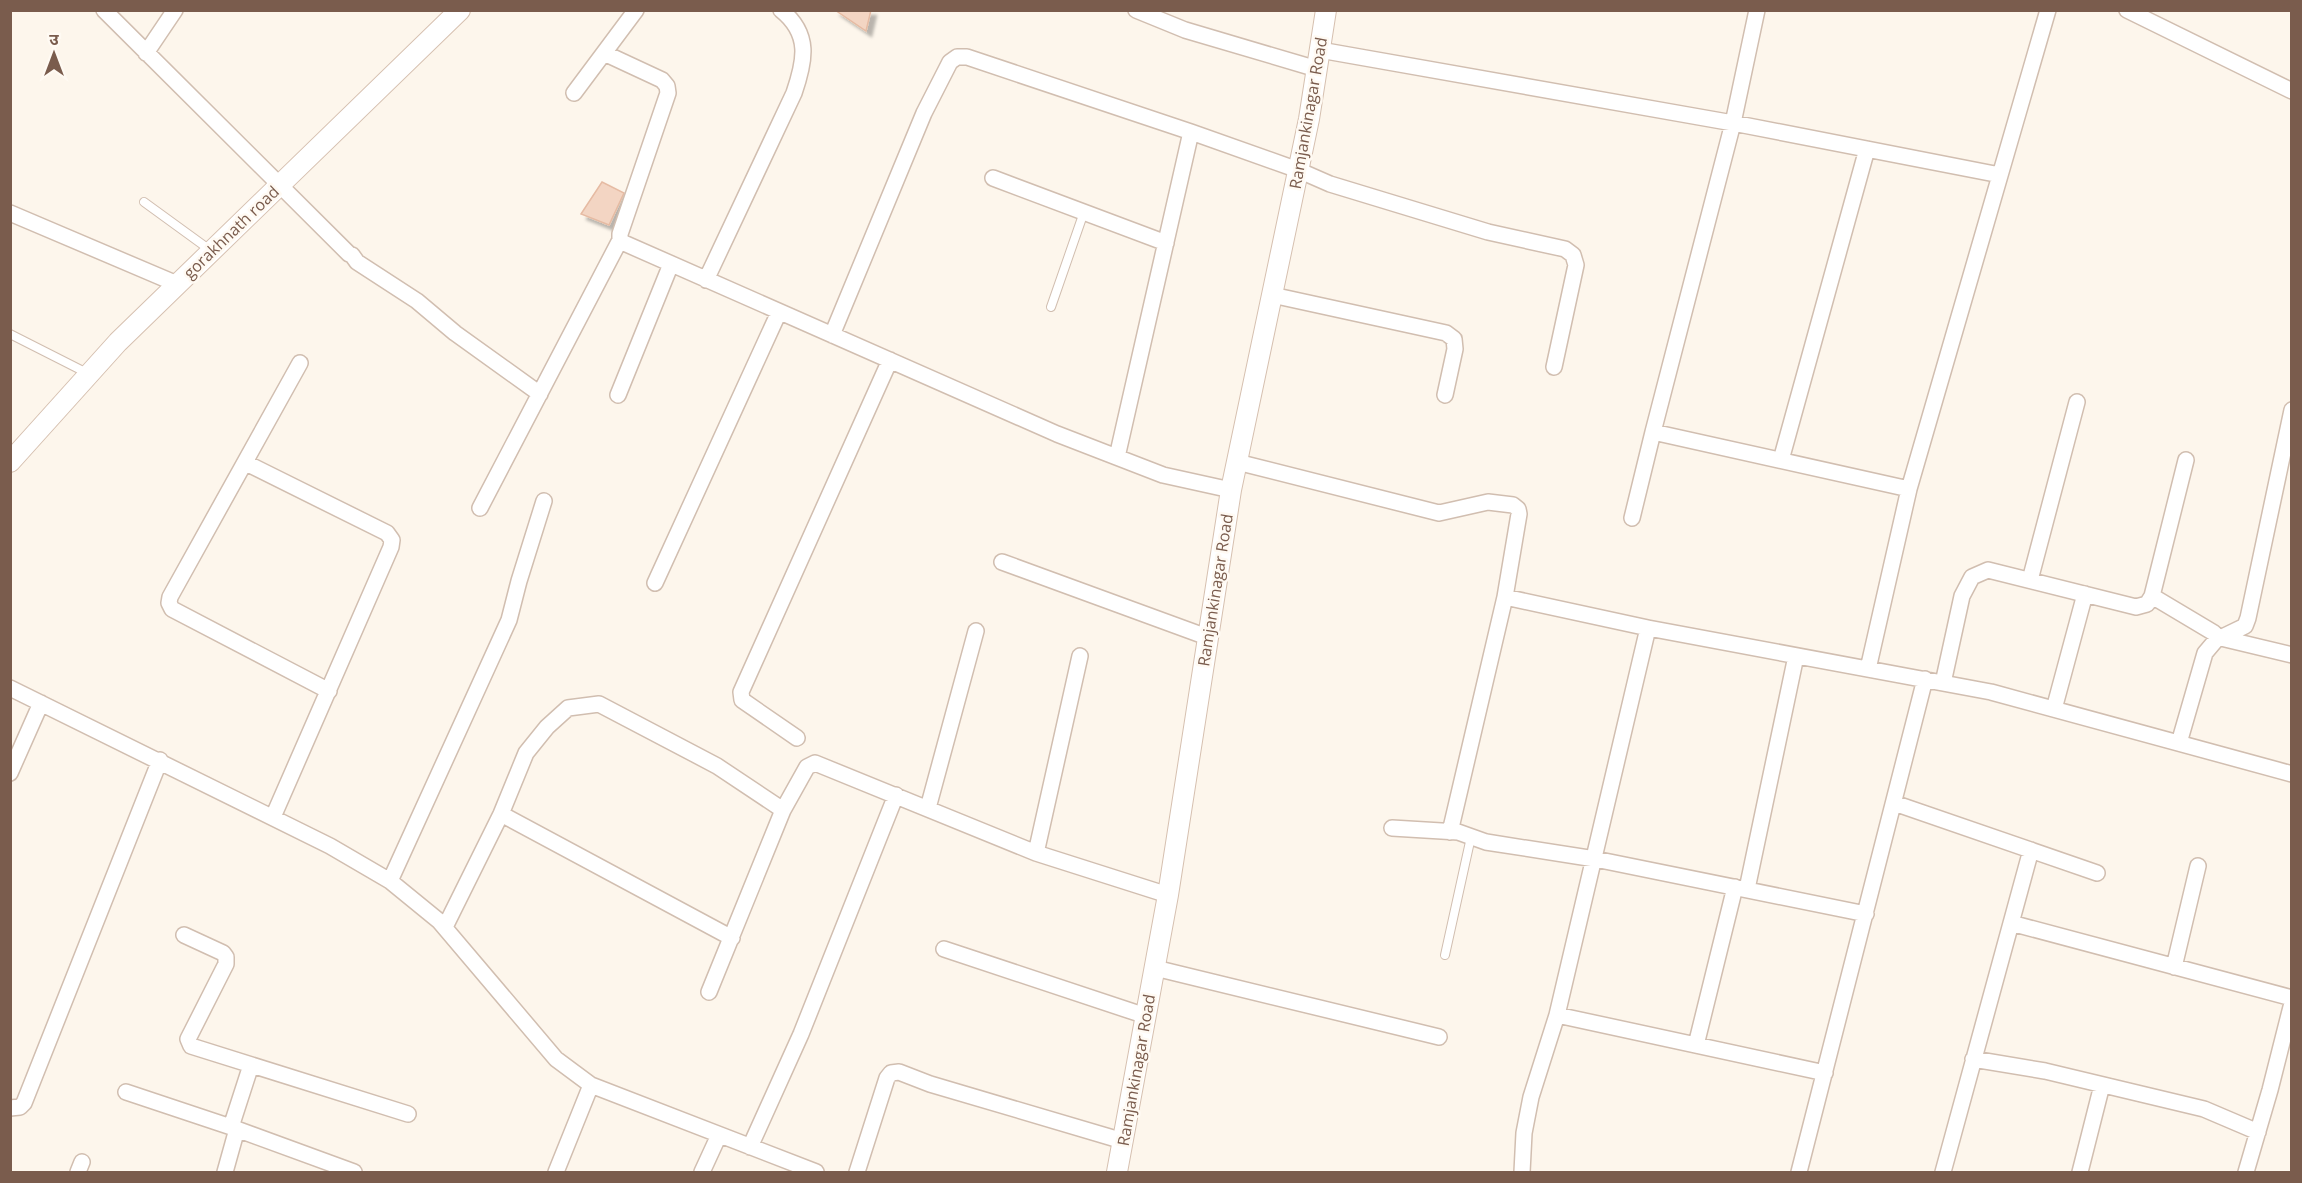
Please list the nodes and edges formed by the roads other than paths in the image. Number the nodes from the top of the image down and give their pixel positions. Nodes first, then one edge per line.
1 (104, 10) edge
2 (175, 10) edge
3 (460, 10) edge
4 (636, 10) edge
5 (781, 10) edge
6 (1326, 10) edge
7 (1757, 10) edge
8 (2048, 10) edge
9 (2127, 10) edge
10 (1143, 12) edge
11 (146, 52) junction
12 (604, 53) junction
13 (1318, 59) junction
14 (2292, 91) edge
15 (574, 93) dead end
16 (1733, 123) junction
17 (1191, 132) junction
18 (1867, 149) junction
19 (1298, 170) junction
20 (2000, 175) junction
21 (993, 178) dead end
22 (278, 186) junction
23 (144, 202) dead end
24 (1084, 212) junction
25 (10, 213) edge
26 (620, 240) junction
27 (1166, 243) junction
28 (211, 251) junction
29 (671, 264) junction
30 (706, 279) junction
31 (177, 284) junction
32 (1272, 296) junction
33 (1050, 307) dead end
34 (779, 312) junction
35 (10, 334) edge
36 (832, 335) junction
37 (890, 360) junction
38 (300, 363) dead end
39 (1554, 367) dead end
40 (89, 374) junction
41 (540, 394) junction
42 (618, 395) dead end
43 (1445, 395) dead end
44 (2077, 402) dead end
45 (2292, 410) edge
46 (1653, 432) junction
47 (1117, 457) junction
48 (1781, 460) junction
49 (2186, 460) dead end
50 (10, 462) edge
51 (1237, 462) junction
52 (246, 463) junction
53 (1908, 489) junction
54 (1231, 490) junction
55 (544, 501) dead end
56 (480, 508) dead end
57 (1632, 518) dead end
58 (1002, 562) dead end
59 (2030, 580) junction
60 (655, 583) dead end
61 (2085, 594) junction
62 (2152, 596) junction
63 (1505, 597) junction
64 (1648, 628) junction
65 (976, 631) dead end
66 (2218, 635) junction
67 (1207, 637) junction
68 (2292, 655) edge
69 (1080, 656) dead end
70 (1797, 656) junction
71 (1868, 669) junction
72 (1925, 679) junction
73 (1943, 682) junction
74 (10, 688) edge
75 (329, 691) junction
76 (41, 703) junction
77 (2054, 709) junction
78 (797, 738) dead end
79 (2179, 743) junction
80 (160, 760) junction
81 (10, 773) edge
82 (2292, 774) edge
83 (896, 795) junction
84 (1894, 803) junction
85 (928, 808) junction
86 (783, 810) junction
87 (501, 814) junction
88 (273, 817) junction
89 (1392, 828) dead end
90 (1450, 832) junction
91 (1471, 837) junction
92 (2031, 850) junction
93 (1036, 853) junction
94 (1595, 859) junction
95 (2198, 866) dead end
96 (2097, 873) dead end
97 (390, 881) junction
98 (1741, 888) junction
99 (1168, 895) junction
100 (1866, 914) junction
101 (2011, 923) junction
102 (445, 927) junction
103 (184, 935) dead end
104 (732, 938) junction
105 (944, 949) dead end
106 (1445, 955) dead end
107 (2174, 967) junction
108 (1155, 968) junction
109 (710, 992) dead end
110 (2292, 1000) edge
111 (1557, 1015) junction
112 (1146, 1016) junction
113 (1439, 1037) dead end
114 (1696, 1045) junction
115 (1974, 1059) junction
116 (251, 1065) junction
117 (1825, 1073) junction
118 (591, 1085) junction
119 (2102, 1085) junction
120 (126, 1092) dead end
121 (10, 1108) edge
122 (408, 1113) dead end
123 (234, 1128) junction
124 (2258, 1132) junction
125 (718, 1135) junction
126 (1123, 1141) junction
127 (750, 1147) junction
128 (225, 1173) edge
129 (354, 1173) edge
130 (556, 1173) edge
131 (702, 1173) edge
132 (816, 1173) edge
133 (857, 1173) edge
134 (1117, 1173) edge
135 (1522, 1173) edge
136 (1799, 1173) edge
137 (1943, 1173) edge
138 (2080, 1173) edge
139 (2246, 1173) edge

1 - 11 street
2 - 11 street
3 - 22 street, gorakhnath road
4 - 12 street
5 - 30 street
6 - 13 street, Ramjankinagar Road
7 - 16 street
8 - 20 street
9 - 14 street
10 - 13 street
11 - 22 street
12 - 15 street
12 - 26 street
13 - 16 street
13 - 19 street, Ramjankinagar Road
16 - 18 street
16 - 46 street
17 - 19 street
17 - 27 street
17 - 36 street
18 - 20 street
18 - 48 street
19 - 32 street, Ramjankinagar Road
19 - 39 street
20 - 53 street
21 - 24 street
22 - 28 street, gorakhnath road
22 - 41 street
23 - 28 lane
24 - 27 street
24 - 33 lane
25 - 31 street
26 - 29 street
26 - 41 street
27 - 47 street
28 - 31 street, gorakhnath road
29 - 30 street
29 - 42 street
30 - 34 street
31 - 40 street, gorakhnath road
32 - 43 street
32 - 51 street, Ramjankinagar Road
34 - 36 street
34 - 60 street
35 - 40 lane
36 - 37 street
37 - 47 street
37 - 78 street
38 - 52 street
40 - 50 street, gorakhnath road
41 - 56 street
44 - 59 street
45 - 66 street
46 - 48 street
46 - 57 street
47 - 54 street
48 - 53 street
49 - 62 street
51 - 54 street, Ramjankinagar Road
51 - 63 street
52 - 75 street
52 - 75 street
53 - 71 street
54 - 67 street, Ramjankinagar Road
55 - 97 street
58 - 67 street
59 - 61 street
59 - 73 street
61 - 62 street
61 - 77 street
62 - 66 street
63 - 64 street
63 - 90 street
64 - 70 street
64 - 94 street
65 - 85 street
66 - 68 street
66 - 79 street
67 - 99 street, Ramjankinagar Road
69 - 93 street
70 - 71 street
70 - 98 street
71 - 72 street
72 - 73 street
72 - 84 street
73 - 77 street
74 - 76 street
75 - 88 street
76 - 80 street
76 - 81 street
77 - 79 street
79 - 82 street
80 - 88 street
80 - 121 street
83 - 85 street
83 - 86 street
83 - 127 street
84 - 92 street
84 - 100 street
85 - 93 street
86 - 87 street
86 - 104 street
87 - 102 street
87 - 104 street
88 - 97 street
89 - 90 street
90 - 91 street
91 - 94 street
91 - 106 lane
92 - 96 street
92 - 101 street
93 - 99 street
94 - 98 street
94 - 111 street
95 - 107 street
97 - 102 street
98 - 100 street
98 - 114 street
99 - 108 street, Ramjankinagar Road
100 - 117 street
101 - 107 street
101 - 115 street
102 - 118 street
103 - 116 street
104 - 109 street
105 - 112 street
107 - 110 street
108 - 112 street, Ramjankinagar Road
108 - 113 street
110 - 124 street
111 - 114 street
111 - 135 street
112 - 126 street, Ramjankinagar Road
114 - 117 street
115 - 119 street
115 - 137 street
116 - 122 street
116 - 123 street
117 - 136 street
118 - 125 street
118 - 130 street
119 - 124 street
119 - 138 street
120 - 123 street
123 - 128 street
123 - 129 street
124 - 139 street
125 - 127 street
125 - 131 street
126 - 133 street
126 - 134 street, Ramjankinagar Road
127 - 132 street

